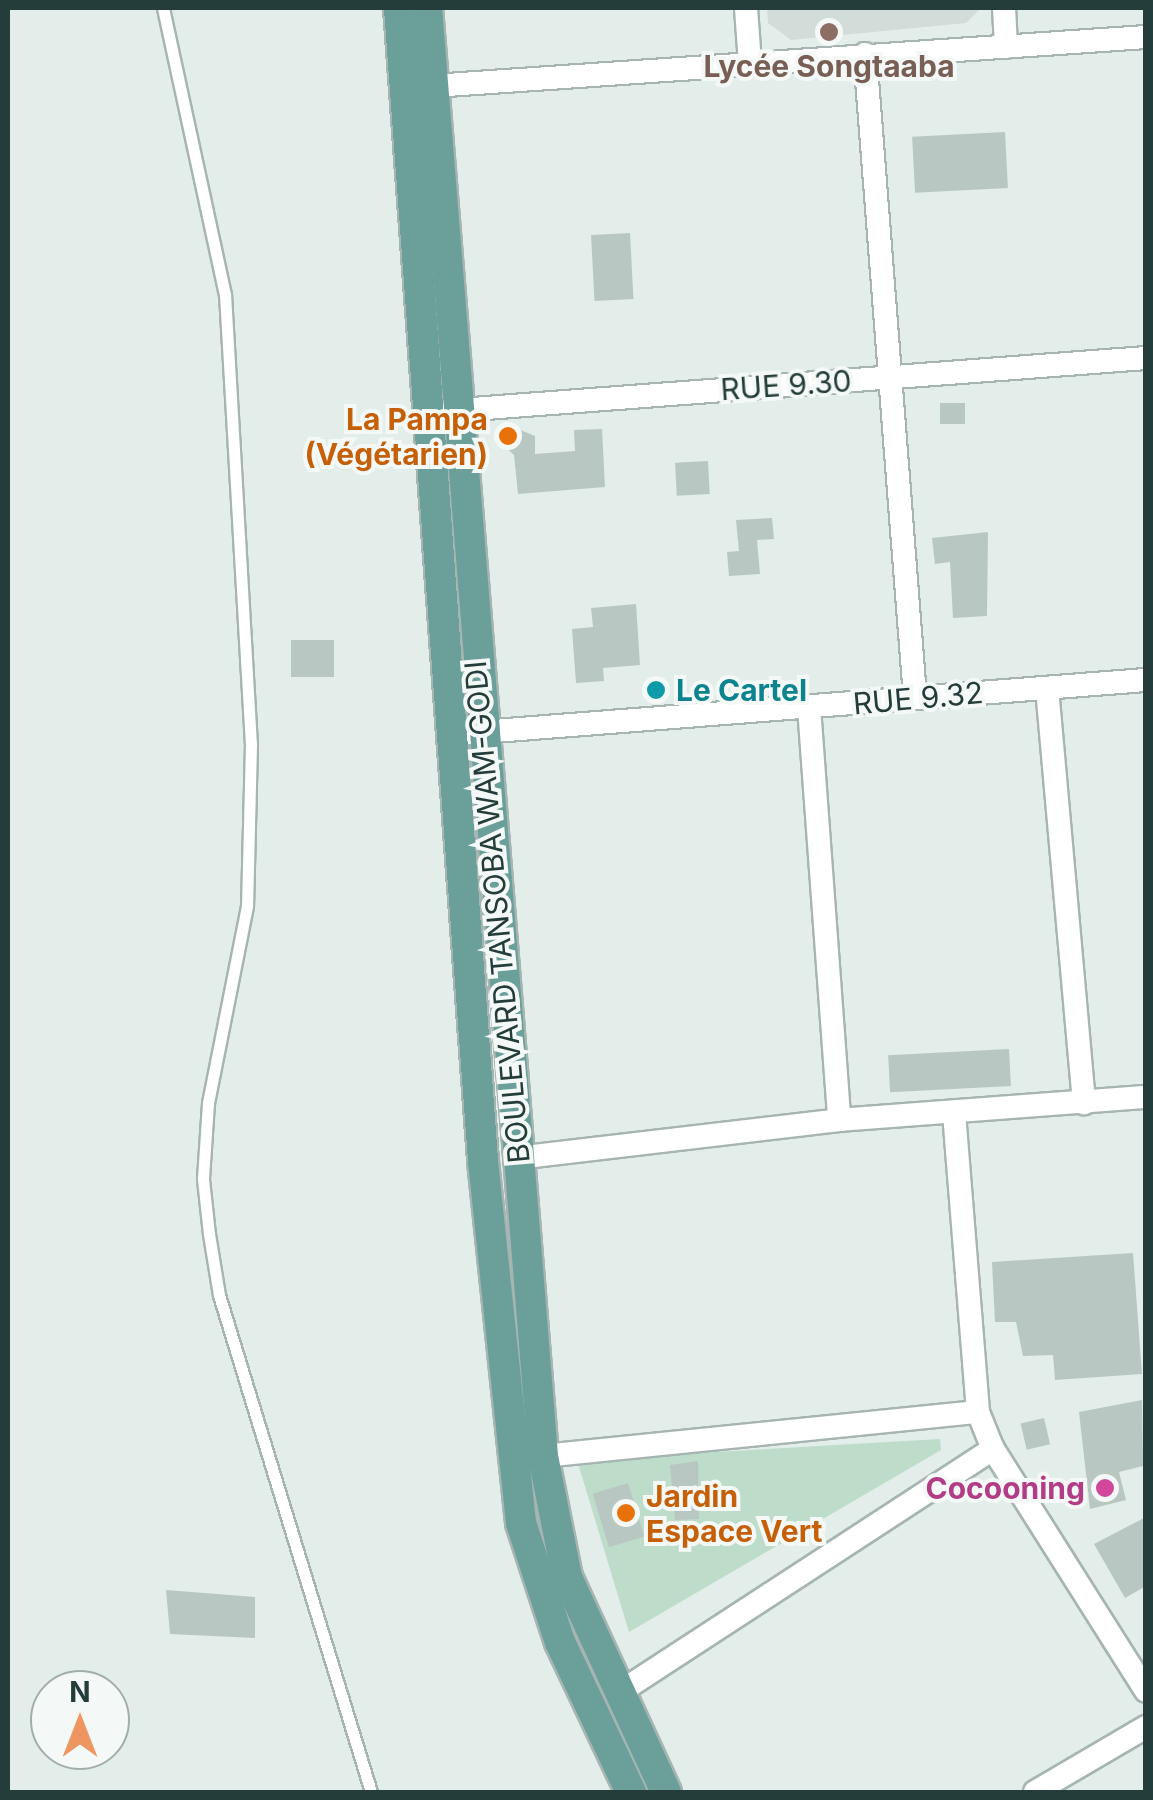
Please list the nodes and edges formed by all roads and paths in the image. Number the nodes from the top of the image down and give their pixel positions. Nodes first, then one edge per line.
1 (163, 8) edge
2 (399, 8) edge
3 (427, 8) edge
4 (746, 8) edge
5 (1004, 8) edge
6 (1146, 37) edge
7 (1006, 46) junction
8 (864, 54) junction
9 (750, 64) junction
10 (418, 87) junction
11 (1146, 358) edge
12 (890, 376) junction
13 (442, 412) junction
14 (1146, 680) edge
15 (1047, 688) junction
16 (916, 697) junction
17 (809, 706) junction
18 (483, 732) junction
19 (450, 735) junction
20 (1146, 1097) edge
21 (1084, 1103) junction
22 (954, 1113) junction
23 (839, 1120) junction
24 (517, 1158) junction
25 (978, 1412) junction
26 (993, 1449) junction
27 (543, 1456) junction
28 (1146, 1691) edge
29 (617, 1694) junction
30 (1146, 1727) edge
31 (371, 1792) edge
32 (631, 1792) edge
33 (666, 1792) edge
34 (1035, 1792) edge

1 - 31 lane
2 - 10 main road, BOULEVARD TANSOBA WAM-GODI
3 - 10 main road, BOULEVARD TANSOBA WAM-GODI
4 - 9 street
5 - 7 street
6 - 7 street
7 - 8 street
8 - 9 street
8 - 12 street
9 - 10 street
10 - 13 main road, BOULEVARD TANSOBA WAM-GODI
11 - 12 street, RUE 9.30
12 - 13 street, RUE 9.30
12 - 16 street
13 - 18 main road, BOULEVARD TANSOBA WAM-GODI
13 - 19 main road, BOULEVARD TANSOBA WAM-GODI
14 - 15 street, RUE 9.32
15 - 16 street, RUE 9.32
15 - 21 street
16 - 17 street, RUE 9.32
17 - 18 street, RUE 9.32
17 - 23 street
18 - 19 street, RUE 9.32
18 - 24 main road, BOULEVARD TANSOBA WAM-GODI
19 - 32 main road, BOULEVARD TANSOBA WAM-GODI
20 - 21 street
21 - 22 street
22 - 23 street
22 - 25 street
23 - 24 street
24 - 27 main road, BOULEVARD TANSOBA WAM-GODI
25 - 26 street
25 - 27 street
26 - 28 street
26 - 29 street
27 - 29 main road, BOULEVARD TANSOBA WAM-GODI
29 - 33 main road, BOULEVARD TANSOBA WAM-GODI
30 - 34 street

